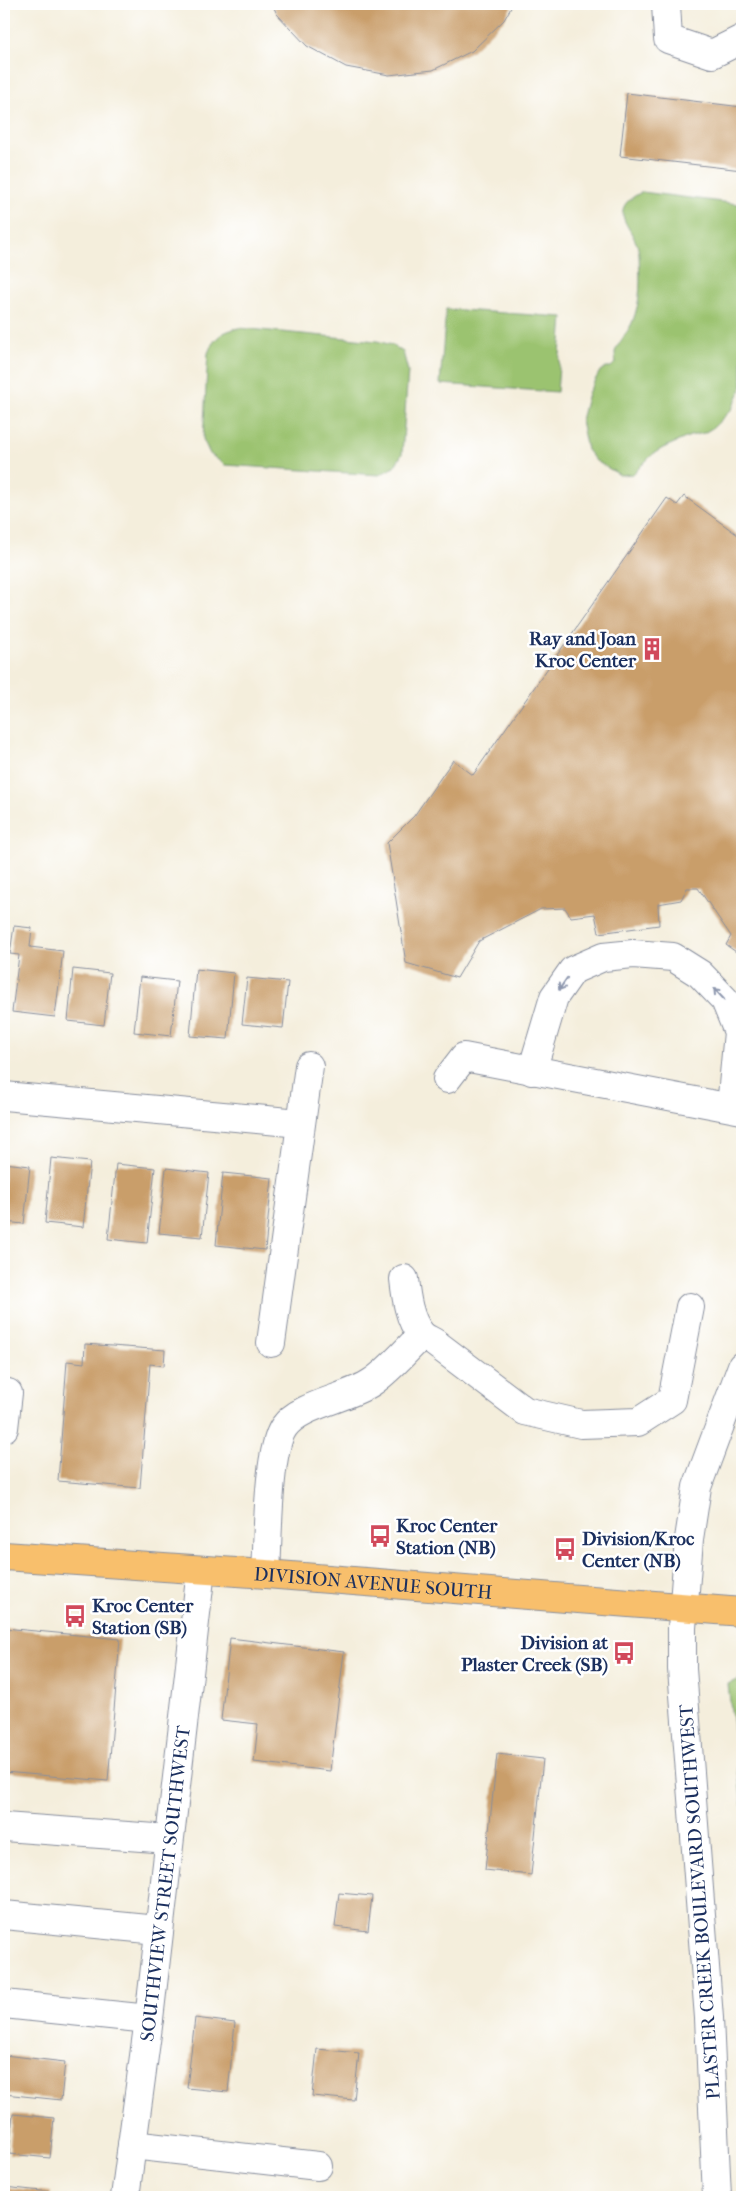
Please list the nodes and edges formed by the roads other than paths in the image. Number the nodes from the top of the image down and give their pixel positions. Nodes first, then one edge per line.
1 (666, 4) edge
2 (742, 39) edge
3 (309, 1066) dead end
4 (532, 1071) junction
5 (447, 1079) dead end
6 (4, 1096) edge
7 (737, 1109) edge
8 (300, 1123) junction
9 (404, 1279) dead end
10 (690, 1308) dead end
11 (422, 1335) junction
12 (271, 1343) dead end
13 (742, 1366) edge
14 (4, 1392) edge
15 (4, 1428) edge
16 (4, 1556) edge
17 (202, 1570) junction
18 (266, 1574) junction
19 (684, 1607) junction
20 (738, 1612) edge
21 (4, 1827) edge
22 (170, 1839) junction
23 (4, 1915) edge
24 (158, 1930) junction
25 (4, 2004) edge
26 (149, 2019) junction
27 (132, 2145) junction
28 (318, 2166) dead end
29 (125, 2197) edge
30 (716, 2197) edge

1 - 2 street
3 - 8 street
4 - 5 street
4 - 7 street
7 -> 4 street
6 - 8 street
8 - 12 street
9 - 11 street
10 - 11 street
11 - 18 street
13 - 19 street, PLASTER CREEK BOULEVARD SOUTHWEST
14 - 15 street
16 - 17 main road, DIVISION AVENUE SOUTH
17 - 18 main road, DIVISION AVENUE SOUTH
17 - 22 street, SOUTHVIEW STREET SOUTHWEST
18 - 19 main road, DIVISION AVENUE SOUTH
19 - 20 main road, DIVISION AVENUE SOUTH
19 - 30 street, PLASTER CREEK BOULEVARD SOUTHWEST
21 - 22 street
22 - 24 street, SOUTHVIEW STREET SOUTHWEST
23 - 24 street
24 - 26 street, SOUTHVIEW STREET SOUTHWEST
25 - 26 street
26 - 27 street, SOUTHVIEW STREET SOUTHWEST
27 - 28 street
27 - 29 street, SOUTHVIEW STREET SOUTHWEST

